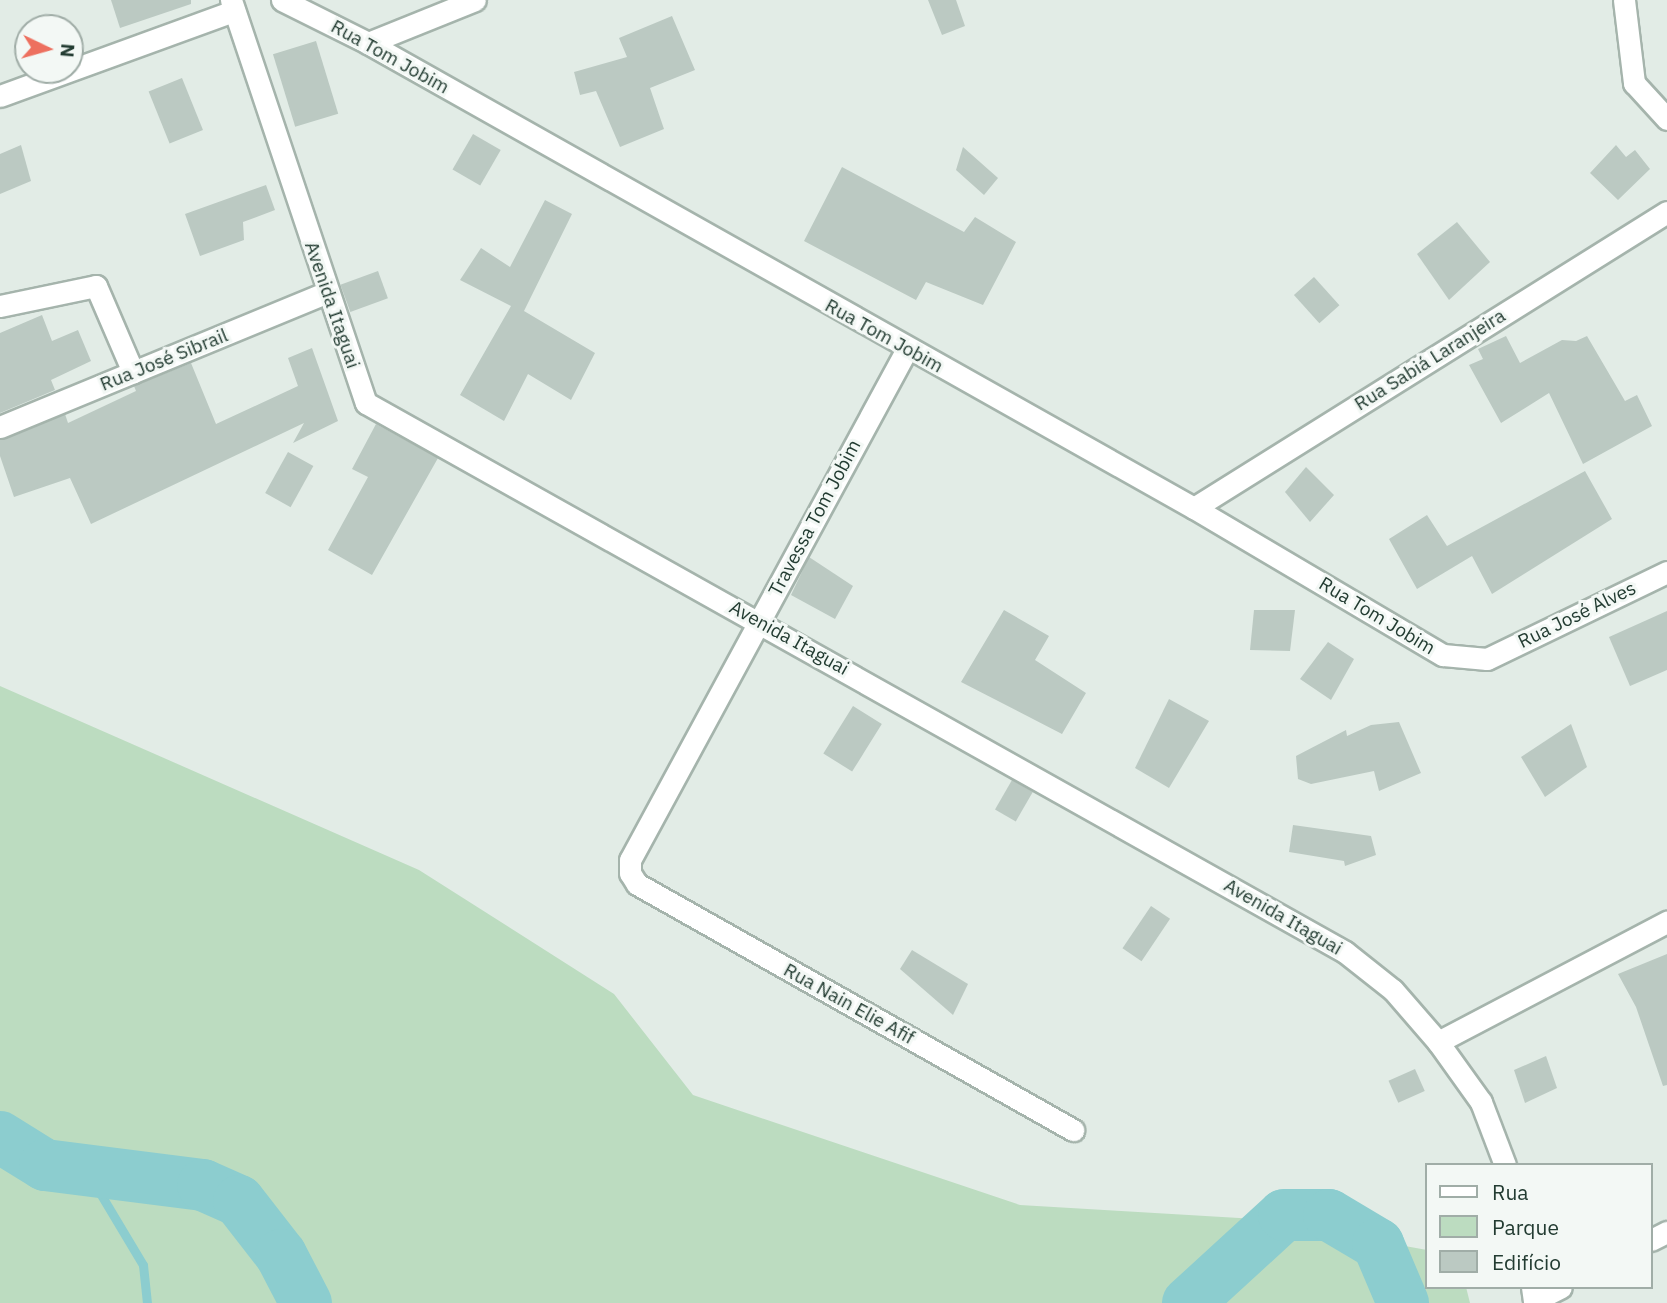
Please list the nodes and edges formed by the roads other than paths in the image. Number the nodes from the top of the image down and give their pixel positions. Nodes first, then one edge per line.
1 (282, 0) edge
2 (475, 0) edge
3 (1624, 0) edge
4 (233, 5) edge
5 (368, 43) junction
6 (0, 96) edge
7 (1667, 119) edge
8 (1667, 212) edge
9 (328, 292) junction
10 (0, 306) edge
11 (906, 349) junction
12 (133, 372) junction
13 (0, 427) edge
14 (1194, 508) junction
15 (1667, 572) edge
16 (759, 621) junction
17 (1488, 659) joint
18 (630, 873) joint
19 (1667, 922) edge
20 (1438, 1042) junction
21 (1073, 1130) dead end
22 (1504, 1163) edge
23 (1555, 1289) edge
24 (1533, 1297) edge

1 - 5 street, Rua Tom Jobim
2 - 5 street
3 - 7 street
4 - 6 street
4 - 9 street, Avenida Itaguai
5 - 11 street, Rua Tom Jobim
8 - 14 street, Rua Sabiá Laranjeira
9 - 12 street, Rua José Sibrail
9 - 16 street, Avenida Itaguai
10 - 12 street
11 - 14 street, Rua Tom Jobim
11 - 16 street, Travessa Tom Jobim
12 - 13 street, Rua José Sibrail
14 - 17 street, Rua Tom Jobim
15 - 17 street, Rua José Alves
16 - 18 street, Travessa Tom Jobim
16 - 20 street, Avenida Itaguai
18 - 21 street, Rua Nain Elie Afif
19 - 20 street
20 - 22 street, Avenida Itaguai
23 - 24 street

